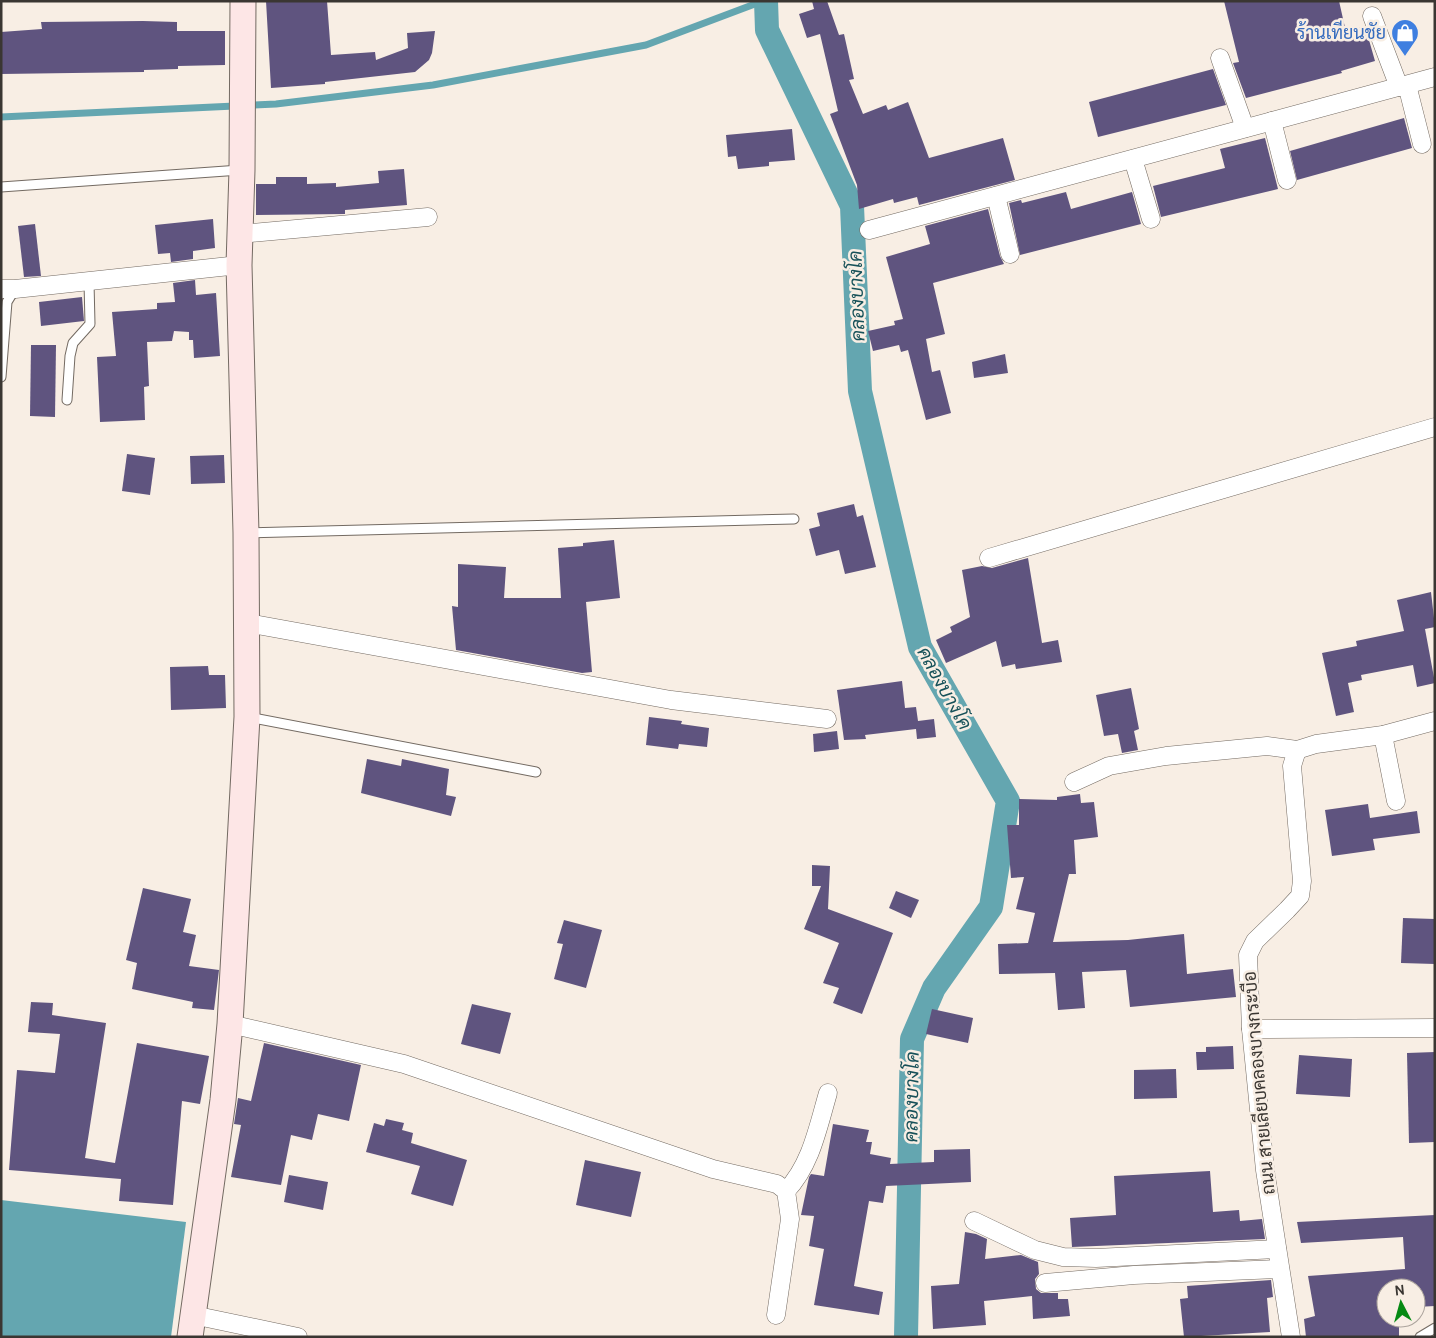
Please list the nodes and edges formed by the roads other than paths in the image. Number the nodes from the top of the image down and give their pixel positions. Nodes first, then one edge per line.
1 (243, 1) edge
2 (1372, 16) dead end
3 (1220, 58) dead end
4 (1435, 77) edge
5 (1403, 86) junction
6 (1272, 121) junction
7 (1245, 128) junction
8 (1422, 144) dead end
9 (1133, 159) junction
10 (242, 170) junction
11 (1286, 180) dead end
12 (1, 187) edge
13 (996, 196) junction
14 (428, 216) dead end
15 (1152, 218) dead end
16 (869, 230) dead end
17 (240, 234) junction
18 (1010, 254) dead end
19 (239, 266) junction
20 (89, 282) junction
21 (8, 289) edge
22 (1, 377) edge
23 (67, 400) dead end
24 (1435, 427) edge
25 (794, 519) dead end
26 (246, 533) junction
27 (989, 558) dead end
28 (247, 623) junction
29 (247, 717) junction
30 (827, 719) dead end
31 (1435, 721) edge
32 (1384, 735) junction
33 (1298, 750) junction
34 (536, 772) dead end
35 (1074, 782) dead end
36 (1396, 801) dead end
37 (230, 1024) junction
38 (1435, 1028) edge
39 (1251, 1029) junction
40 (828, 1092) dead end
41 (786, 1191) junction
42 (974, 1221) dead end
43 (1278, 1249) junction
44 (1280, 1269) junction
45 (1045, 1283) dead end
46 (776, 1315) dead end
47 (191, 1326) edge
48 (1435, 1328) edge
49 (298, 1337) edge
50 (1291, 1337) edge
51 (1420, 1337) edge

1 - 10 street
2 - 5 street
3 - 7 street
4 - 5 street
5 - 6 street
5 - 8 street
6 - 7 street
6 - 11 street
7 - 9 street
9 - 13 street
9 - 15 street
10 - 12 lane
10 - 17 street
13 - 16 street
13 - 18 street
14 - 17 street
17 - 19 street
19 - 20 street
19 - 26 street
20 - 21 street
20 - 23 lane
21 - 22 lane
24 - 27 street
25 - 26 lane
26 - 28 street
28 - 29 street
28 - 30 street
29 - 34 lane
29 - 37 street
31 - 32 street
32 - 33 street
32 - 36 street
33 - 35 street
33 - 39 street, ถนน สายเลียบคลองบางกระบือ
37 - 41 street
37 - 47 street
38 - 39 street
39 - 43 street, ถนน สายเลียบคลองบางกระบือ
40 - 41 street
41 - 46 street
42 - 43 street
43 - 44 street, ถนน สายเลียบคลองบางกระบือ
44 - 45 street
44 - 50 street, ถนน สายเลียบคลองบางกระบือ
47 - 49 street
48 - 51 lane

